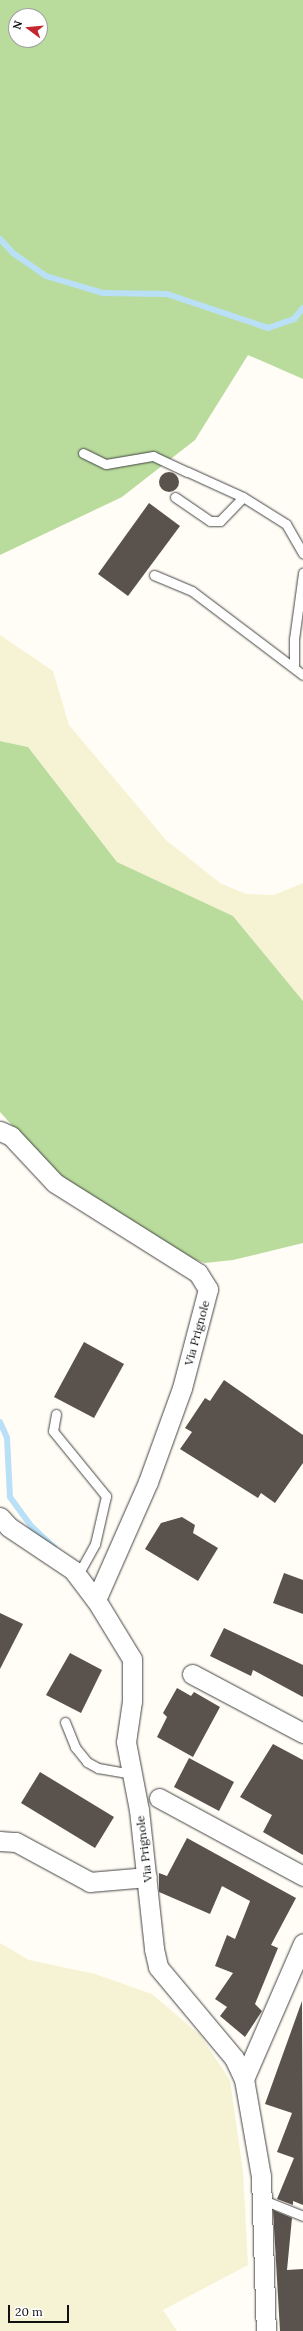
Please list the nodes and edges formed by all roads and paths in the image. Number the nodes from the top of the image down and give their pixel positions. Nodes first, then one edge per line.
1 (83, 453) dead end
2 (175, 497) dead end
3 (243, 498) junction
4 (303, 553) edge
5 (303, 573) edge
6 (154, 576) dead end
7 (294, 667) junction
8 (303, 675) edge
9 (0, 1131) edge
10 (56, 1414) dead end
11 (3, 1526) edge
12 (78, 1576) junction
13 (96, 1600) junction
14 (192, 1674) dead end
15 (65, 1722) dead end
16 (303, 1733) edge
17 (131, 1774) junction
18 (159, 1798) dead end
19 (0, 1841) edge
20 (303, 1876) edge
21 (147, 1877) junction
22 (303, 1943) edge
23 (244, 2079) junction
24 (261, 2199) junction
25 (303, 2216) edge
26 (266, 2331) edge

1 - 3 lane
2 - 3 lane
3 - 4 lane
5 - 7 lane
6 - 7 lane
7 - 8 lane
9 - 13 street, Via Prignole
10 - 12 lane
11 - 12 street, Via Prignole
12 - 13 street, Via Prignole
13 - 17 street, Via Prignole
14 - 16 street
15 - 17 lane
17 - 21 street, Via Prignole
18 - 20 street
19 - 21 street
21 - 23 street, Via Prignole
22 - 23 street
23 - 24 street, Via Prignole
24 - 25 lane
24 - 26 street, Via Prignole

